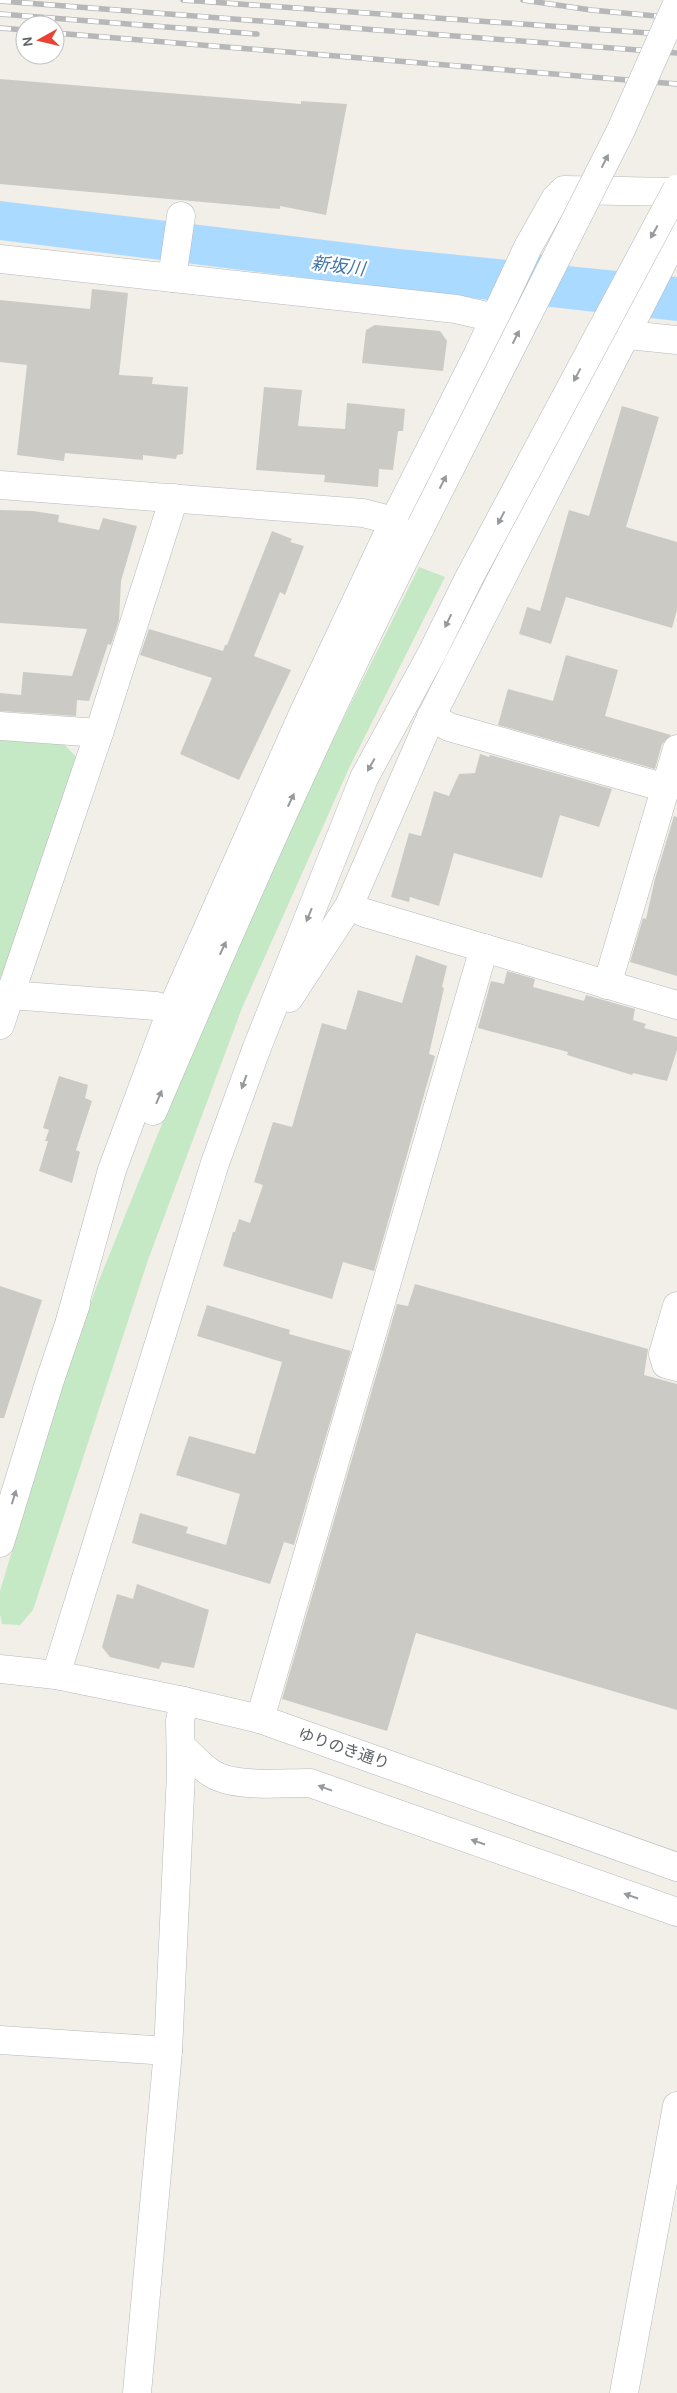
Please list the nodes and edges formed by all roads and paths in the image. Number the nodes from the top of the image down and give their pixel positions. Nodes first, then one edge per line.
1 (677, 4) edge
2 (677, 191) edge
3 (181, 216) dead end
4 (677, 234) edge
5 (0, 259) edge
6 (172, 278) junction
7 (494, 318) junction
8 (628, 334) junction
9 (677, 340) edge
10 (0, 485) edge
11 (174, 498) junction
12 (394, 521) junction
13 (431, 717) junction
14 (0, 726) edge
15 (99, 733) junction
16 (677, 749) edge
17 (666, 788) junction
18 (349, 906) junction
19 (484, 948) junction
20 (607, 984) junction
21 (5, 995) edge
22 (677, 1005) edge
23 (171, 1011) junction
24 (0, 1025) edge
25 (256, 1050) junction
26 (677, 1306) edge
27 (70, 1321) junction
28 (677, 1367) edge
29 (0, 1543) edge
30 (0, 1669) edge
31 (56, 1675) junction
32 (184, 1701) junction
33 (260, 1720) junction
34 (182, 1747) junction
35 (677, 1867) edge
36 (677, 1912) edge
37 (0, 2040) edge
38 (168, 2051) junction
39 (677, 2106) edge
40 (137, 2393) edge
41 (624, 2393) edge

27 -> 1 street, bridge
2 - 7 street
2 -> 25 street, bridge
3 - 6 street
4 - 8 street
5 - 6 street
6 - 7 street
7 - 12 street
8 - 9 street
8 - 13 street
10 - 11 street
11 - 12 street
11 - 15 street
12 - 23 street
13 - 17 street
13 - 18 street
14 - 15 street
15 - 21 street
16 - 17 street
17 - 20 street
18 - 19 street
18 - 25 street
19 - 20 street
19 - 33 street
20 - 22 street
21 - 23 street
21 - 24 street
23 - 27 street
25 -> 31 street
26 - 28 street
29 -> 27 street
30 - 31 street, ゆりのき通り
31 - 32 street, ゆりのき通り
32 - 33 street, ゆりのき通り
32 - 34 street
33 - 35 street, ゆりのき通り
36 -> 34 street
34 - 38 street
37 - 38 street
38 - 40 street
39 - 41 street

